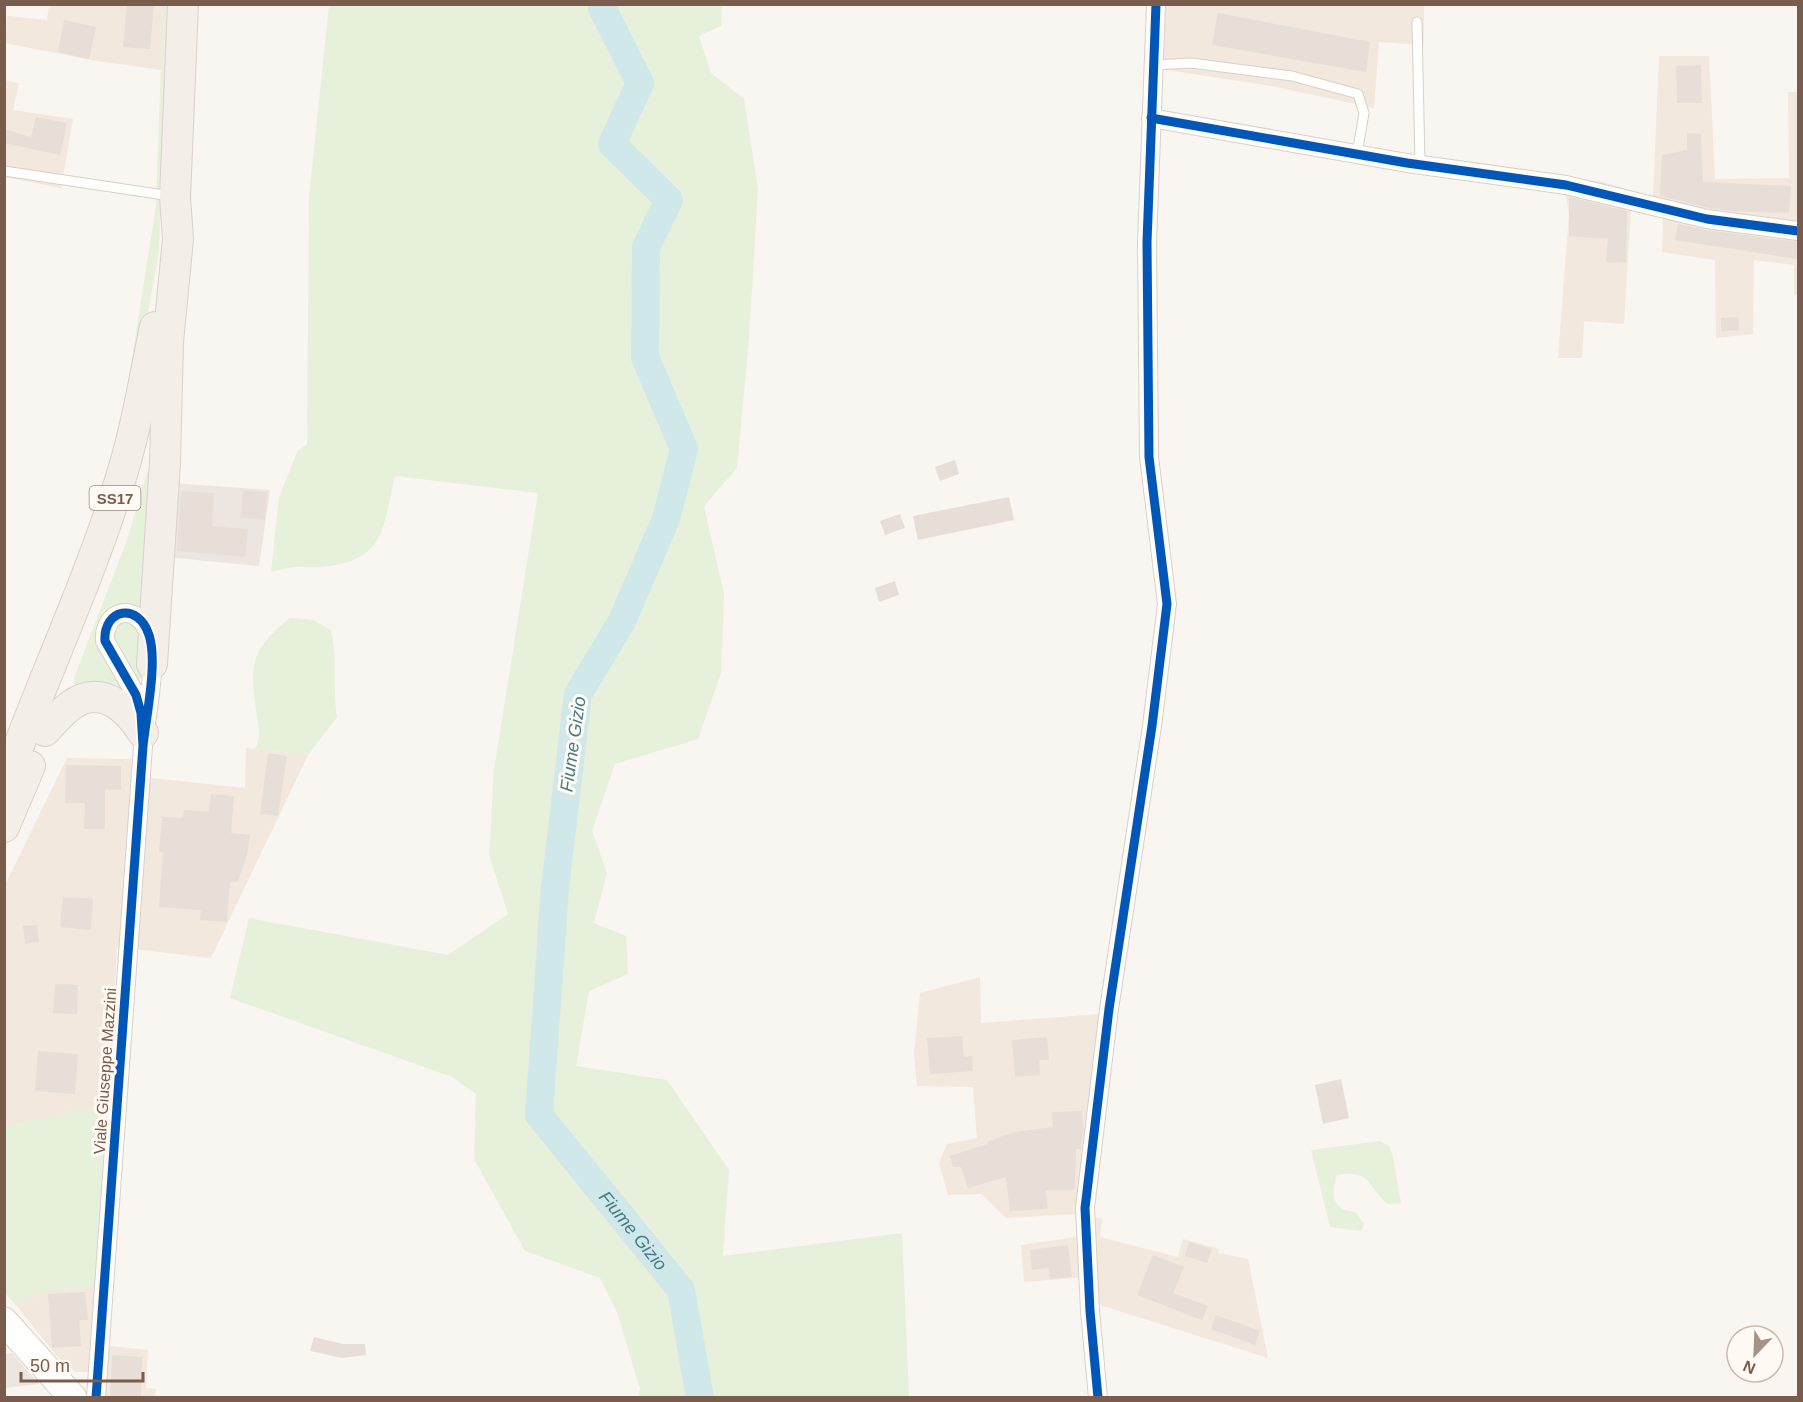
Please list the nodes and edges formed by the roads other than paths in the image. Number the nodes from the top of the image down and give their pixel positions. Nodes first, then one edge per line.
1 (183, 4) edge
2 (1156, 4) edge
3 (1417, 22) dead end
4 (1154, 65) junction
5 (1151, 118) junction
6 (1357, 154) junction
7 (1420, 165) junction
8 (4, 171) edge
9 (175, 197) junction
10 (1798, 231) edge
11 (168, 342) junction
12 (152, 664) junction
13 (45, 731) junction
14 (143, 740) junction
15 (4, 785) edge
16 (4, 827) edge
17 (4, 1322) edge
18 (99, 1365) junction
19 (69, 1393) edge
20 (96, 1398) edge
21 (1098, 1398) edge

1 - 9 main road, SS17
2 - 4 street
3 - 7 lane
4 - 5 street
4 - 6 lane
5 - 6 street
5 - 21 street
6 - 7 street
7 - 10 street
8 - 9 lane
9 - 11 main road, SS17
9 - 15 main road, SS17
11 - 12 main road
11 - 13 main road, SS17
12 - 14 street, Viale Giuseppe Mazzini
12 - 14 street, Viale Giuseppe Mazzini
13 - 14 main road
13 - 16 main road, SS17
14 - 18 street, Viale Giuseppe Mazzini
17 - 19 main road
18 - 19 street
18 - 20 street, Viale Giuseppe Mazzini

